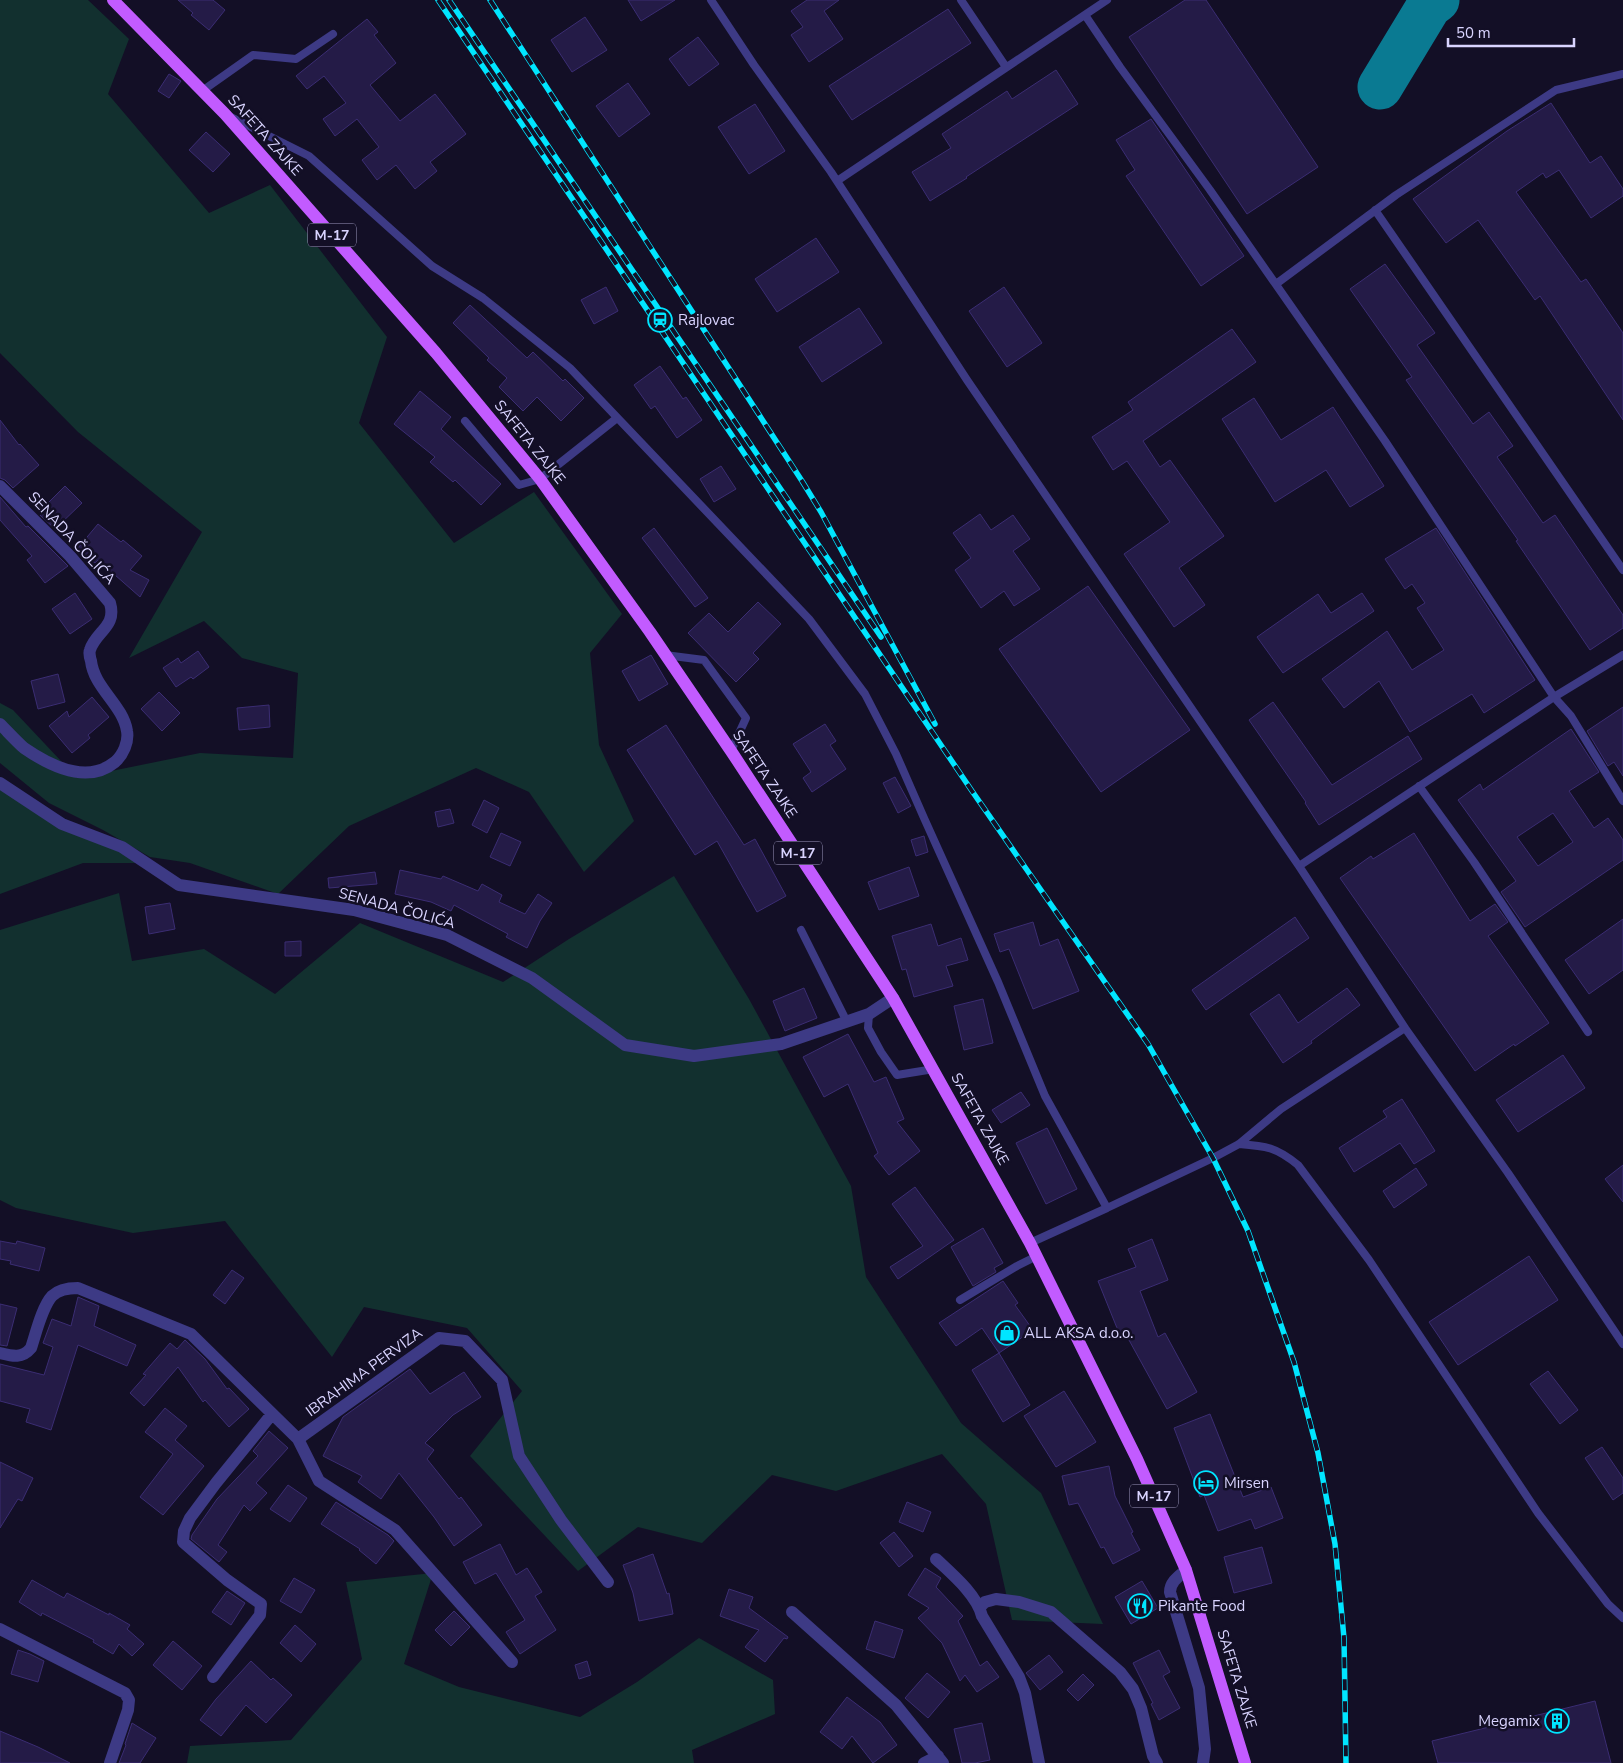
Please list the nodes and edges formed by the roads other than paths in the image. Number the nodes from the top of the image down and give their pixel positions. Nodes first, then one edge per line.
1 (113, 0) edge
2 (710, 0) edge
3 (961, 0) edge
4 (1107, 0) edge
5 (1085, 15) junction
6 (333, 34) dead end
7 (1006, 67) junction
8 (1623, 74) edge
9 (202, 91) junction
10 (225, 114) junction
11 (837, 181) junction
12 (1376, 210) junction
13 (1276, 284) junction
14 (617, 418) junction
15 (465, 421) dead end
16 (540, 479) junction
17 (0, 486) edge
18 (1623, 570) edge
19 (665, 655) junction
20 (1623, 655) edge
21 (1554, 697) junction
22 (0, 724) edge
23 (731, 752) junction
24 (0, 783) edge
25 (1419, 786) junction
26 (1623, 801) edge
27 (1299, 866) junction
28 (801, 930) dead end
29 (893, 998) junction
30 (869, 1014) junction
31 (847, 1022) junction
32 (1405, 1028) junction
33 (1588, 1032) dead end
34 (934, 1069) junction
35 (1239, 1144) junction
36 (1107, 1208) junction
37 (1030, 1243) junction
38 (1037, 1256) junction
39 (960, 1300) dead end
40 (1623, 1344) edge
41 (0, 1353) edge
42 (272, 1414) junction
43 (298, 1439) junction
44 (936, 1559) dead end
45 (1186, 1570) junction
46 (608, 1582) dead end
47 (980, 1607) junction
48 (792, 1612) dead end
49 (1623, 1618) edge
50 (0, 1629) edge
51 (512, 1662) dead end
52 (213, 1677) dead end
53 (940, 1759) edge
54 (110, 1763) edge
55 (924, 1763) edge
56 (1039, 1763) edge
57 (1156, 1763) edge
58 (1203, 1763) edge
59 (1245, 1763) edge

1 - 9 main road, SAFETA ZAJKE / M-17
2 - 11 lane
3 - 7 lane
4 - 5 lane
5 - 7 lane
5 - 13 lane
6 - 9 lane
7 - 11 lane
8 - 12 lane
9 - 10 main road, SAFETA ZAJKE / M-17
10 - 14 lane
10 - 16 main road, SAFETA ZAJKE / M-17
11 - 27 lane
12 - 13 lane
12 - 18 lane
13 - 21 lane
14 - 16 lane
14 - 36 lane
15 - 16 lane
16 - 19 main road, SAFETA ZAJKE / M-17
17 - 22 street, SENADA ČOLIĆA
19 - 23 main road, SAFETA ZAJKE / M-17
19 - 23 lane
20 - 21 lane
21 - 25 lane
21 - 26 lane
23 - 29 main road, SAFETA ZAJKE / M-17
24 - 31 street, SENADA ČOLIĆA
25 - 27 lane
25 - 33 lane
27 - 32 lane
28 - 31 lane
29 - 30 street, SENADA ČOLIĆA
29 - 34 main road, SAFETA ZAJKE / M-17
30 - 31 street, SENADA ČOLIĆA
30 - 34 lane
32 - 35 lane
32 - 40 lane
34 - 37 main road, SAFETA ZAJKE / M-17
35 - 36 lane
35 - 49 lane
36 - 37 lane
37 - 38 main road, SAFETA ZAJKE / M-17
38 - 39 lane
38 - 45 main road, SAFETA ZAJKE / M-17
41 - 42 street
42 - 43 street
42 - 52 street
43 - 46 street, IBRAHIMA PERVIZA
43 - 51 street
44 - 47 street
45 - 58 street
45 - 59 main road, SAFETA ZAJKE / M-17
47 - 56 street
47 - 57 street
48 - 53 street
50 - 54 street
53 - 55 street

